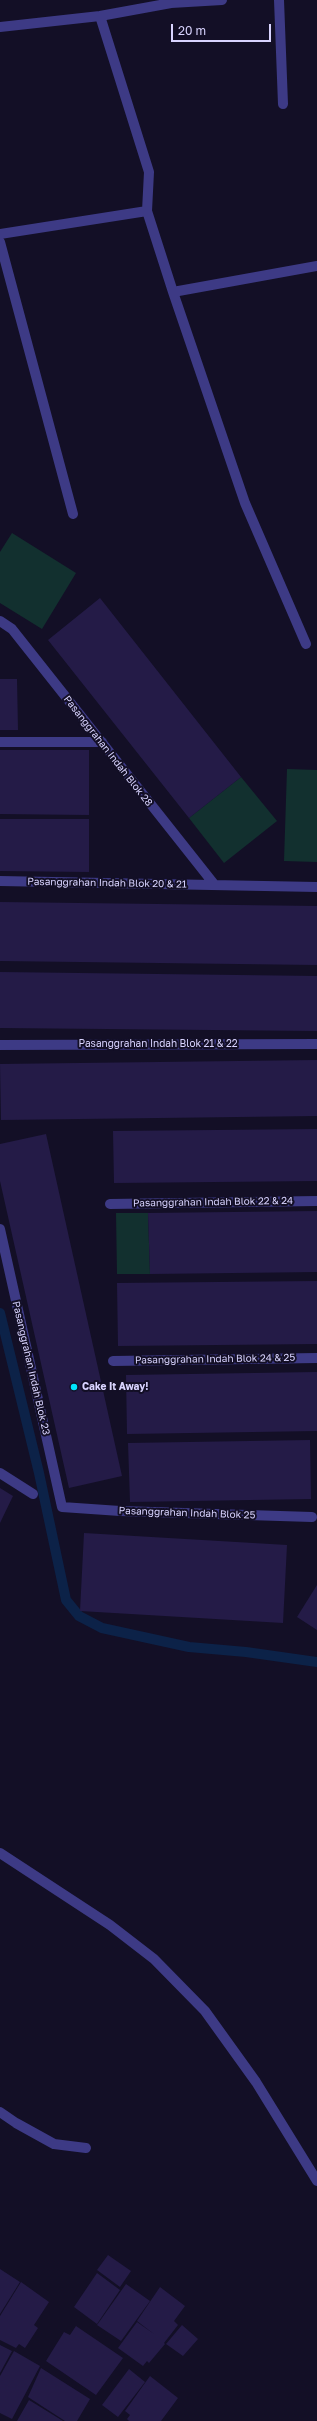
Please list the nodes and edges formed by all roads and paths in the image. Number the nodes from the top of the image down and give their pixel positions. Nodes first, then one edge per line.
1 (222, 0) edge
2 (279, 0) edge
3 (100, 16) junction
4 (0, 27) edge
5 (283, 104) dead end
6 (146, 210) junction
7 (0, 234) edge
8 (0, 242) edge
9 (317, 266) edge
10 (173, 292) junction
11 (73, 514) dead end
12 (0, 621) edge
13 (306, 644) dead end
14 (0, 742) edge
15 (102, 742) junction
16 (0, 882) edge
17 (214, 884) junction
18 (317, 887) edge
19 (317, 1044) edge
20 (0, 1045) edge
21 (317, 1201) edge
22 (110, 1204) dead end
23 (0, 1229) edge
24 (317, 1358) edge
25 (113, 1361) dead end
26 (0, 1472) edge
27 (33, 1494) dead end
28 (62, 1507) joint
29 (315, 1516) edge
30 (0, 1853) edge
31 (0, 2112) edge
32 (86, 2148) dead end
33 (317, 2181) edge

1 - 3 street
2 - 5 street
3 - 4 street
3 - 6 street
6 - 7 street
6 - 10 street
8 - 11 street
9 - 10 street
10 - 13 street
12 - 15 street, Pasanggrahan Indah Blok 28
14 - 15 street
15 - 17 street, Pasanggrahan Indah Blok 28
16 - 17 street, Pasanggrahan Indah Blok 20 & 21
17 - 18 street, Pasanggrahan Indah Blok 20 & 21
19 - 20 street, Pasanggrahan Indah Blok 21 & 22
21 - 22 street, Pasanggrahan Indah Blok 22 & 24
23 - 28 street, Pasanggrahan Indah Blok 23
24 - 25 street, Pasanggrahan Indah Blok 24 & 25
26 - 27 street
28 - 29 street, Pasanggrahan Indah Blok 25
30 - 33 street
31 - 32 street

